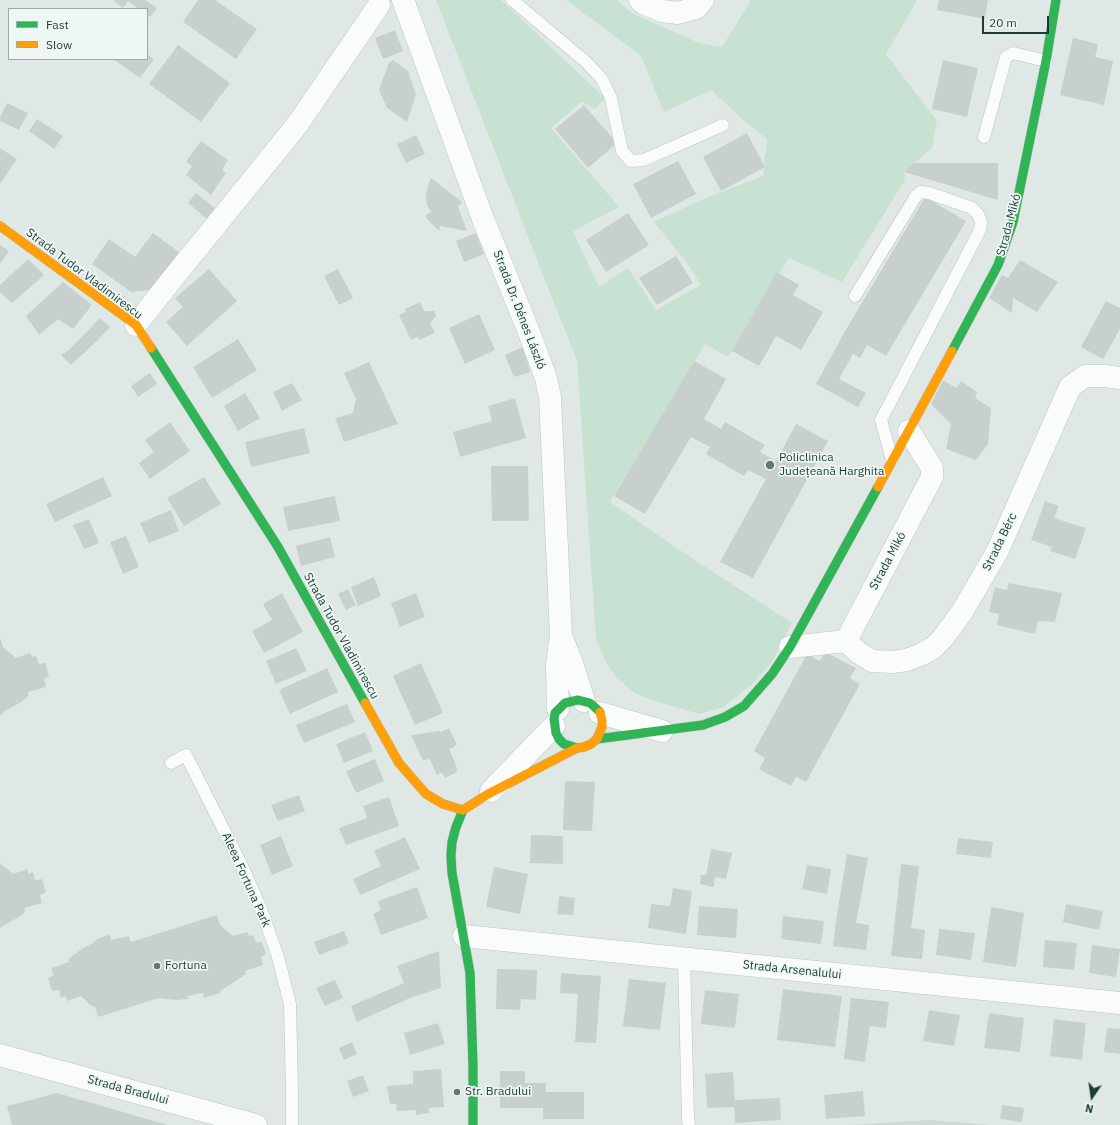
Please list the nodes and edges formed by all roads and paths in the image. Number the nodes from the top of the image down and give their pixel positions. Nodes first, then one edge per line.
1 (403, 0) edge
2 (512, 0) edge
3 (640, 0) edge
4 (703, 0) edge
5 (1056, 0) edge
6 (379, 5) dead end
7 (1046, 61) junction
8 (723, 125) dead end
9 (984, 137) dead end
10 (0, 226) edge
11 (855, 296) dead end
12 (136, 325) junction
13 (1120, 378) edge
14 (908, 431) junction
15 (892, 460) junction
16 (561, 636) junction
17 (846, 641) junction
18 (790, 647) junction
19 (592, 707) junction
20 (556, 718) junction
21 (662, 731) junction
22 (597, 740) junction
23 (577, 748) junction
24 (171, 763) dead end
25 (488, 794) junction
26 (463, 810) junction
27 (464, 936) junction
28 (684, 959) junction
29 (1120, 1003) edge
30 (0, 1055) edge
31 (221, 1120) edge
32 (256, 1125) edge
33 (292, 1125) edge
34 (473, 1125) edge
35 (690, 1125) edge

1 - 16 street, Strada Dr. Dénes László
2 - 8 lane
3 - 4 street
5 - 7 street, Strada Mikó
6 - 12 street
7 - 9 lane
7 - 14 street, Strada Mikó
10 - 12 street, Strada Tudor Vladimirescu
11 - 15 lane
12 - 26 street, Strada Tudor Vladimirescu
13 - 17 street, Strada Bérc
14 - 15 street, Strada Mikó
14 - 17 street, Strada Mikó
15 - 18 street, Strada Mikó
16 - 19 street
16 - 20 street
17 - 18 street
18 - 21 street, Strada Mikó
19 - 20 street
19 - 21 street
19 - 22 street
20 - 23 street
20 - 25 street
21 - 22 street, Strada Mikó
22 - 23 street
23 - 25 street
24 - 33 lane, Aleea Fortuna Park
25 - 26 street
26 - 27 street
27 - 28 street, Strada Arsenalului
27 - 34 street
28 - 29 street, Strada Arsenalului
28 - 35 lane
30 - 31 street, Strada Bradului
31 - 32 street, Strada Bradului

